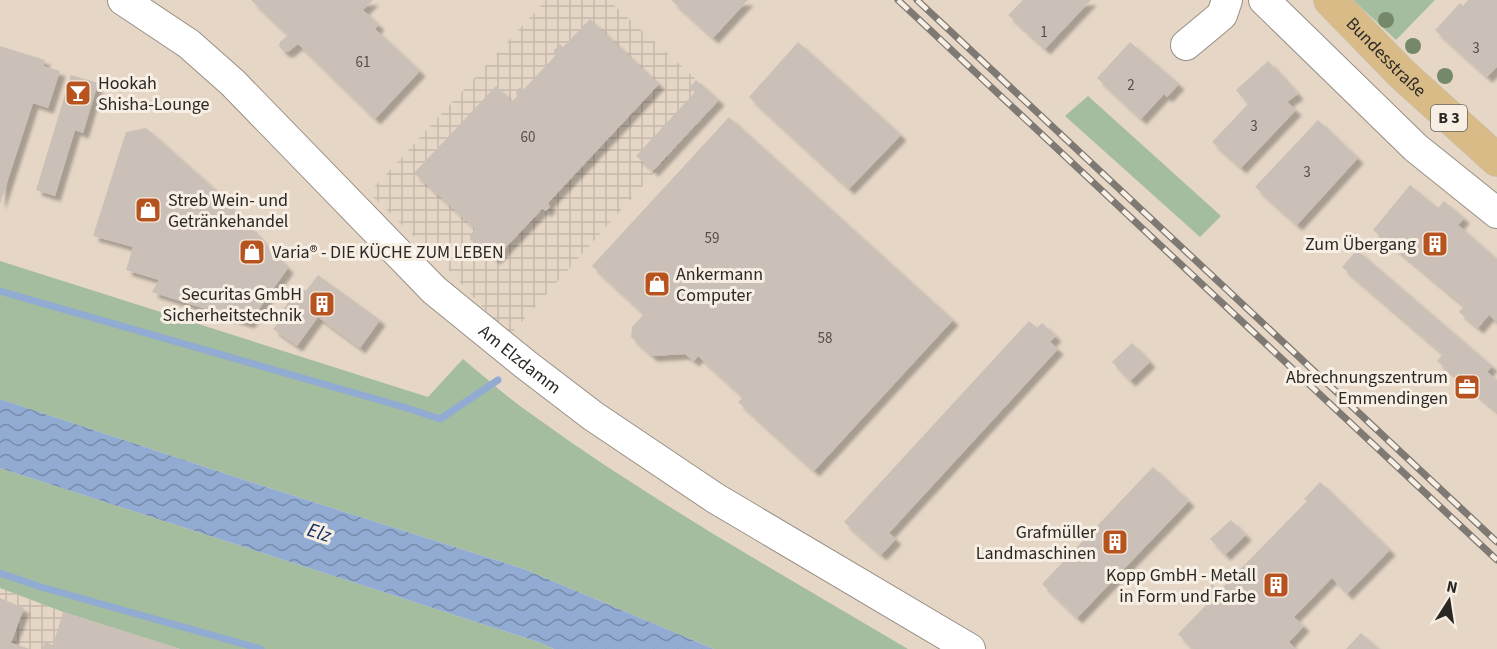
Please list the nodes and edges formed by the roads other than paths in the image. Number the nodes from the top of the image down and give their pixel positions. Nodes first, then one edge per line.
1 (123, 0) edge
2 (1227, 0) edge
3 (1264, 0) edge
4 (1330, 0) edge
5 (1186, 45) dead end
6 (1497, 160) edge
7 (1497, 213) edge
8 (970, 649) edge

1 - 8 street, Am Elzdamm
2 - 5 street
3 - 7 street
4 - 6 main road, Bundesstraße / B 3

